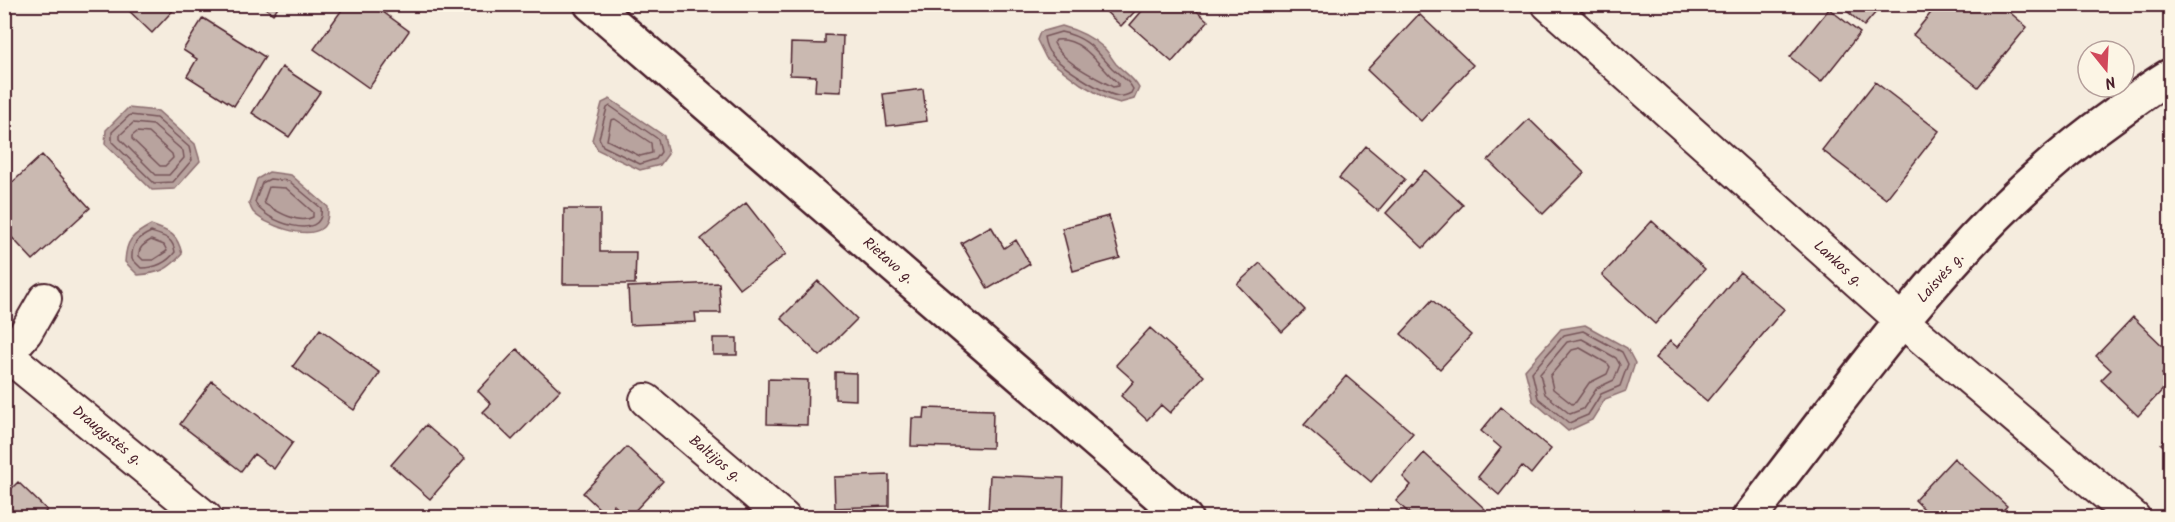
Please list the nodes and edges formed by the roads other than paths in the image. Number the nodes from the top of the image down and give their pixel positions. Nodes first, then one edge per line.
1 (591, 4) edge
2 (1548, 4) edge
3 (2170, 76) edge
4 (45, 299) dead end
5 (1902, 321) junction
6 (6, 356) edge
7 (646, 400) dead end
8 (207, 518) edge
9 (784, 518) edge
10 (1185, 518) edge
11 (1749, 518) edge
12 (2134, 518) edge

1 - 10 main road, Rietavo g.
2 - 5 street, Lankos g.
3 - 5 main road, Laisvės g.
4 - 6 street
5 - 11 main road, Laisvės g.
5 - 12 street, Lankos g.
6 - 8 street, Draugystės g.
7 - 9 street, Baltijos g.

